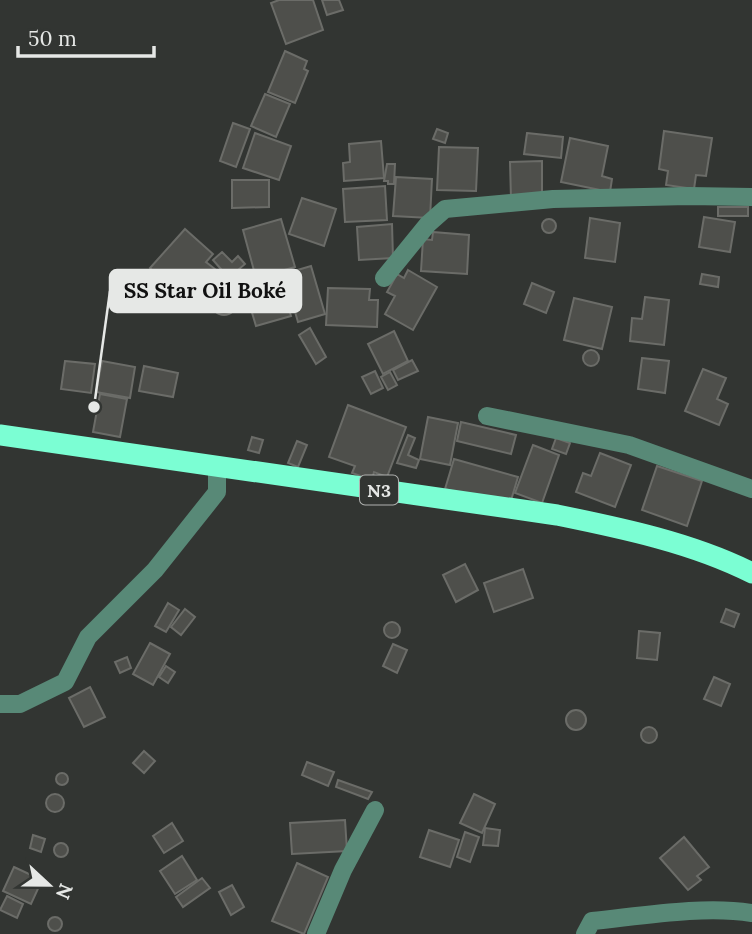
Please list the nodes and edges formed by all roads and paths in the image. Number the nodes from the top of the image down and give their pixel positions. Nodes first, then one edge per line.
1 (752, 197) edge
2 (384, 278) dead end
3 (487, 416) dead end
4 (0, 435) edge
5 (217, 466) junction
6 (752, 489) edge
7 (752, 573) edge
8 (0, 704) edge
9 (375, 810) dead end
10 (752, 913) edge
11 (316, 934) edge
12 (585, 934) edge

1 - 2 street
3 - 6 street
4 - 5 highway, N3
5 - 7 highway, N3
5 - 8 street
9 - 11 street
10 - 12 street

